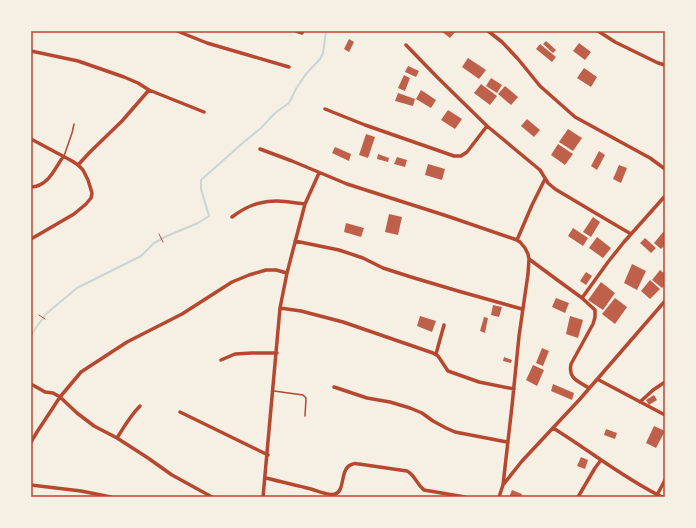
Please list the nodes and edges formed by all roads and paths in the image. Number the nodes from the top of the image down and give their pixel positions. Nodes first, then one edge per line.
1 (177, 31) edge
2 (296, 31) edge
3 (488, 31) edge
4 (598, 31) edge
5 (302, 33) dead end
6 (406, 45) dead end
7 (31, 51) edge
8 (288, 66) dead end
9 (665, 66) edge
10 (149, 90) junction
11 (325, 109) dead end
12 (204, 112) dead end
13 (74, 124) dead end
14 (487, 126) junction
15 (31, 139) edge
16 (260, 149) dead end
17 (63, 157) junction
18 (78, 165) junction
19 (665, 169) edge
20 (319, 173) junction
21 (545, 179) junction
22 (31, 187) edge
23 (665, 196) edge
24 (306, 204) junction
25 (232, 217) dead end
26 (159, 234) dead end
27 (631, 234) junction
28 (31, 239) edge
29 (517, 240) junction
30 (295, 241) junction
31 (163, 242) dead end
32 (529, 259) junction
33 (287, 273) junction
34 (582, 298) junction
35 (665, 301) edge
36 (280, 308) junction
37 (522, 309) junction
38 (39, 315) dead end
39 (45, 319) dead end
40 (444, 325) dead end
41 (277, 353) junction
42 (436, 354) junction
43 (221, 360) dead end
44 (597, 379) junction
45 (665, 382) edge
46 (31, 384) edge
47 (334, 387) dead end
48 (589, 388) junction
49 (514, 389) junction
50 (274, 390) junction
51 (60, 397) junction
52 (640, 402) junction
53 (140, 406) dead end
54 (180, 412) dead end
55 (665, 415) edge
56 (305, 416) dead end
57 (553, 428) junction
58 (117, 438) junction
59 (31, 442) edge
60 (507, 442) junction
61 (268, 455) junction
62 (601, 460) junction
63 (266, 478) junction
64 (665, 480) edge
65 (31, 484) edge
66 (503, 485) junction
67 (657, 495) junction
68 (111, 497) edge
69 (212, 497) edge
70 (264, 497) edge
71 (465, 497) edge
72 (498, 497) edge
73 (578, 497) edge
74 (662, 497) edge

1 - 8 street
2 - 5 street
3 - 19 street
4 - 9 street
6 - 14 street
7 - 10 street
10 - 12 street
10 - 18 street
11 - 14 street
13 - 17 lane
14 - 21 street
15 - 17 street
16 - 20 street
17 - 18 street
17 - 22 street
18 - 28 street
20 - 24 street
20 - 29 street
21 - 27 street
21 - 29 street
23 - 27 street
24 - 25 street
24 - 30 street
26 - 31 path
27 - 34 street
29 - 32 street
30 - 33 street
30 - 37 street
32 - 34 street
32 - 37 street
33 - 36 street
33 - 51 street
34 - 48 street
35 - 44 street
36 - 41 street
36 - 42 street
37 - 49 street
38 - 39 path
40 - 42 street
41 - 43 street
41 - 50 street
42 - 49 street
44 - 48 street
44 - 52 street
45 - 52 street
46 - 51 street
47 - 60 street
48 - 57 street
49 - 60 street
50 - 56 lane
50 - 61 street
51 - 58 street
51 - 59 street
52 - 55 street
53 - 58 street
54 - 61 street
57 - 62 street
57 - 66 street
58 - 69 street
60 - 66 street
61 - 63 street
62 - 67 street
62 - 73 street
63 - 70 street
63 - 71 street
64 - 67 street
65 - 68 street
66 - 72 street
67 - 74 street

